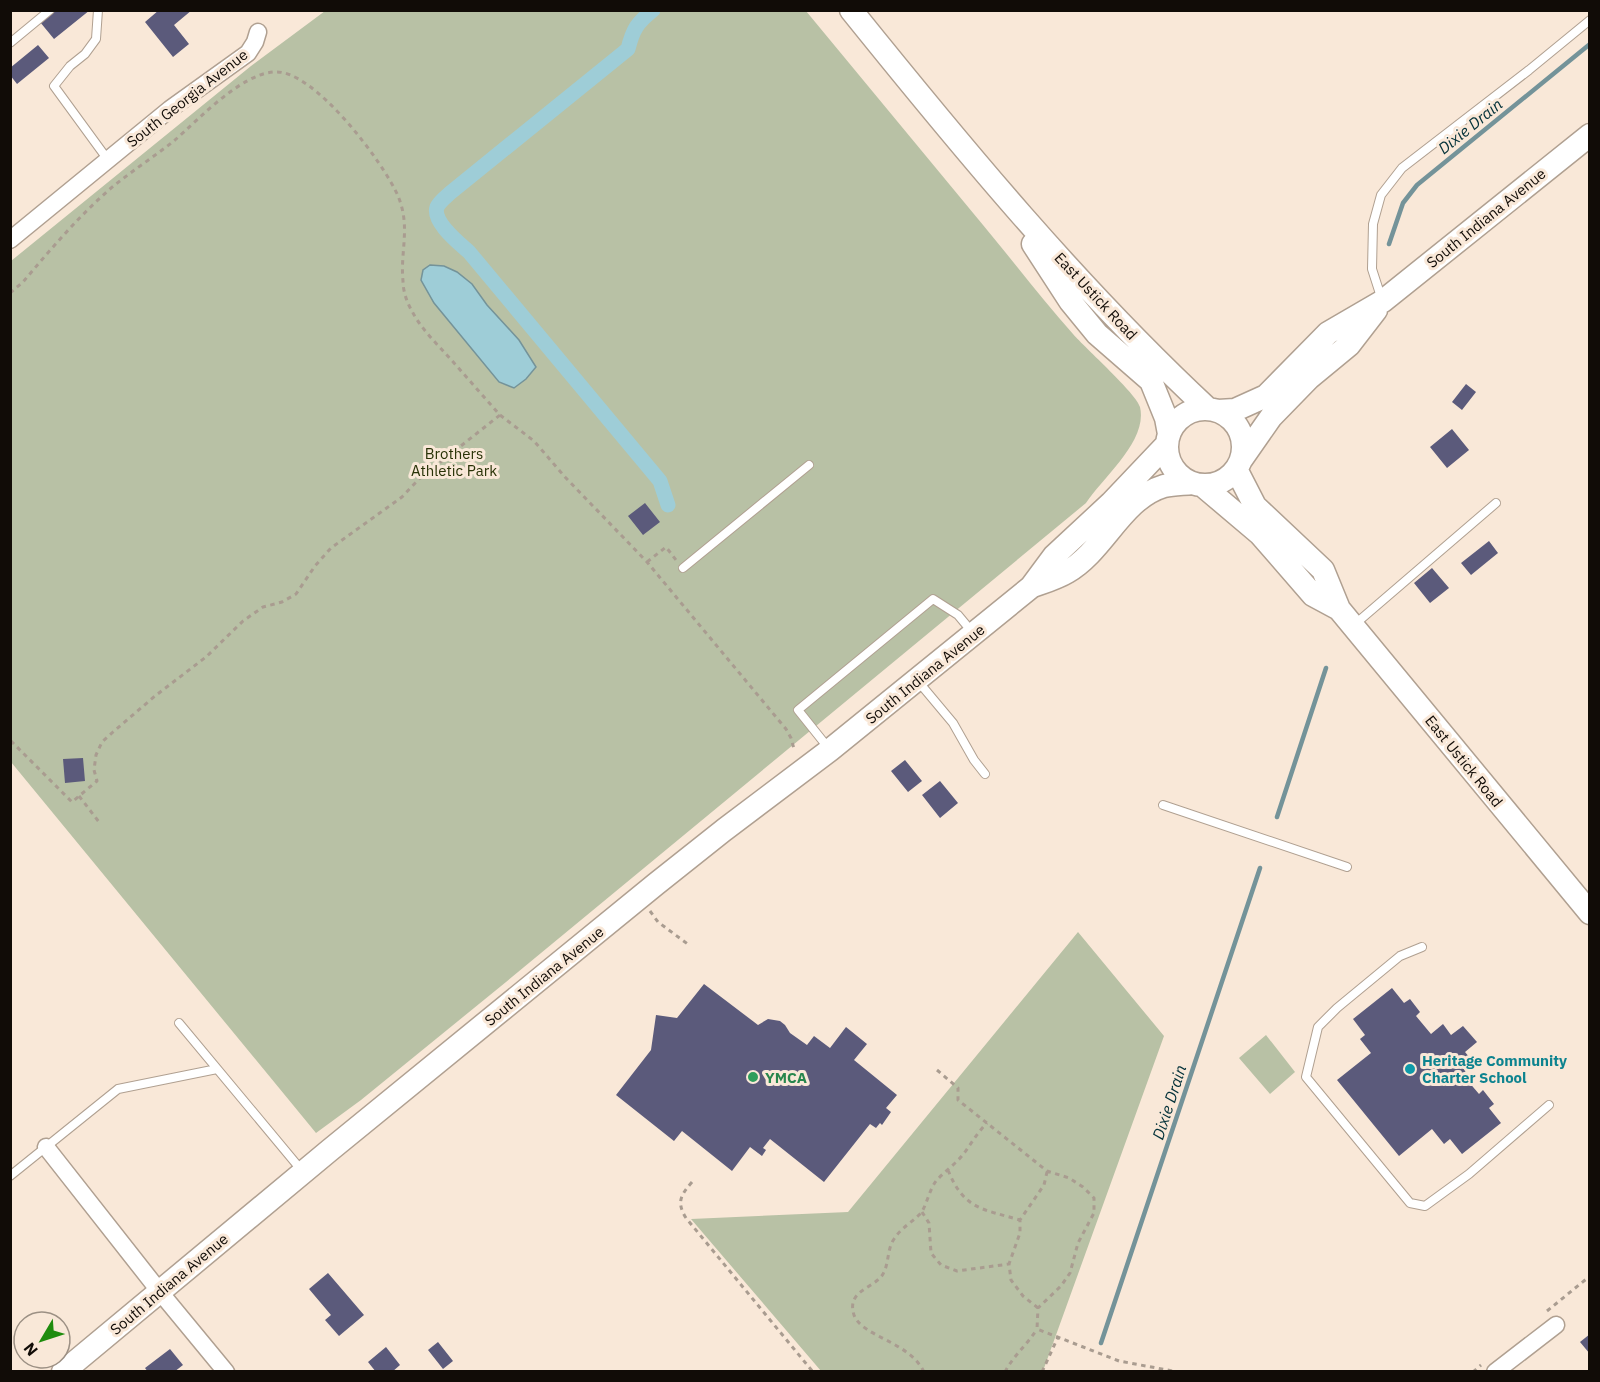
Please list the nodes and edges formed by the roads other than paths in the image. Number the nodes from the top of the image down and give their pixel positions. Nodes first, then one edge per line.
1 (50, 10) edge
2 (98, 10) edge
3 (851, 10) edge
4 (1590, 20) edge
5 (258, 32) dead end
6 (10, 43) edge
7 (1590, 135) edge
8 (108, 160) junction
9 (989, 177) junction
10 (10, 240) edge
11 (1383, 302) junction
12 (1213, 410) junction
13 (1168, 439) junction
14 (1239, 464) junction
15 (809, 465) dead end
16 (1197, 484) junction
17 (1496, 503) dead end
18 (683, 568) road end
19 (1031, 587) junction
20 (1346, 617) junction
21 (974, 634) junction
22 (917, 680) junction
23 (830, 750) junction
24 (985, 774) dead end
25 (1163, 805) dead end
26 (1347, 867) dead end
27 (1590, 913) edge
28 (1422, 947) dead end
29 (179, 1023) dead end
30 (218, 1070) junction
31 (1549, 1105) dead end
32 (46, 1147) junction
33 (303, 1173) junction
34 (10, 1176) edge
35 (160, 1292) junction
36 (1556, 1325) dead end
37 (63, 1371) edge
38 (226, 1371) edge
39 (1494, 1371) edge

1 - 6 lane
2 - 8 lane
3 - 9 main road, East Ustick Road
4 - 11 lane
5 - 8 street, South Georgia Avenue
7 - 11 main road, South Indiana Avenue
8 - 10 street, South Georgia Avenue
9 - 12 main road, East Ustick Road
9 - 13 main road, East Ustick Road
11 - 12 main road, South Indiana Avenue
11 - 14 main road, South Indiana Avenue
12 - 13 main road
12 - 14 main road
13 - 16 main road
13 - 19 main road, South Indiana Avenue
14 - 16 main road
14 - 20 main road, East Ustick Road
15 - 18 lane
16 - 19 main road, South Indiana Avenue
16 - 20 main road, East Ustick Road
17 - 20 lane
19 - 21 main road, South Indiana Avenue
20 - 27 main road, East Ustick Road
21 - 22 main road, South Indiana Avenue
21 - 23 lane
22 - 23 main road, South Indiana Avenue
22 - 24 lane
23 - 33 main road, South Indiana Avenue
25 - 26 lane
28 - 31 lane
29 - 30 lane
30 - 32 lane
30 - 33 lane
32 - 34 lane
32 - 35 street
33 - 35 main road, South Indiana Avenue
35 - 37 main road, South Indiana Avenue
35 - 38 street
36 - 39 street

